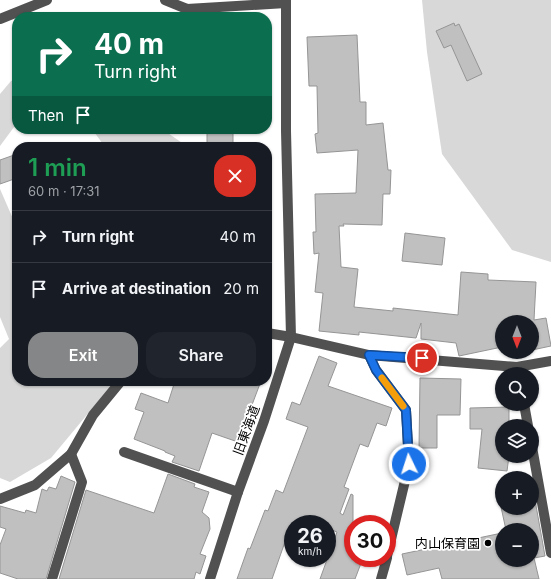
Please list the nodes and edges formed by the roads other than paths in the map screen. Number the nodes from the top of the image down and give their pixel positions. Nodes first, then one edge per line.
1 (47, 0) edge
2 (165, 0) edge
3 (286, 1) edge
4 (17, 12) edge
5 (12, 14) edge
6 (0, 19) edge
7 (272, 334) edge
8 (291, 336) junction
9 (369, 355) junction
10 (551, 361) edge
11 (529, 367) edge
12 (495, 368) edge
13 (117, 386) edge
14 (124, 452) dead end
15 (71, 454) junction
16 (535, 463) edge
17 (238, 492) junction
18 (0, 499) edge
19 (396, 519) edge
20 (551, 553) edge
21 (384, 567) edge
22 (52, 579) edge
23 (210, 579) edge
24 (381, 579) edge

1 - 4 street
2 - 3 street
3 - 8 street, 旧東海道
5 - 6 street
7 - 8 street
8 - 9 street
8 - 17 street, 旧東海道
9 - 12 street
9 - 19 street
10 - 11 street
13 - 15 street
14 - 17 street
15 - 18 street
15 - 22 street
16 - 20 street
17 - 23 street, 旧東海道
21 - 24 street

